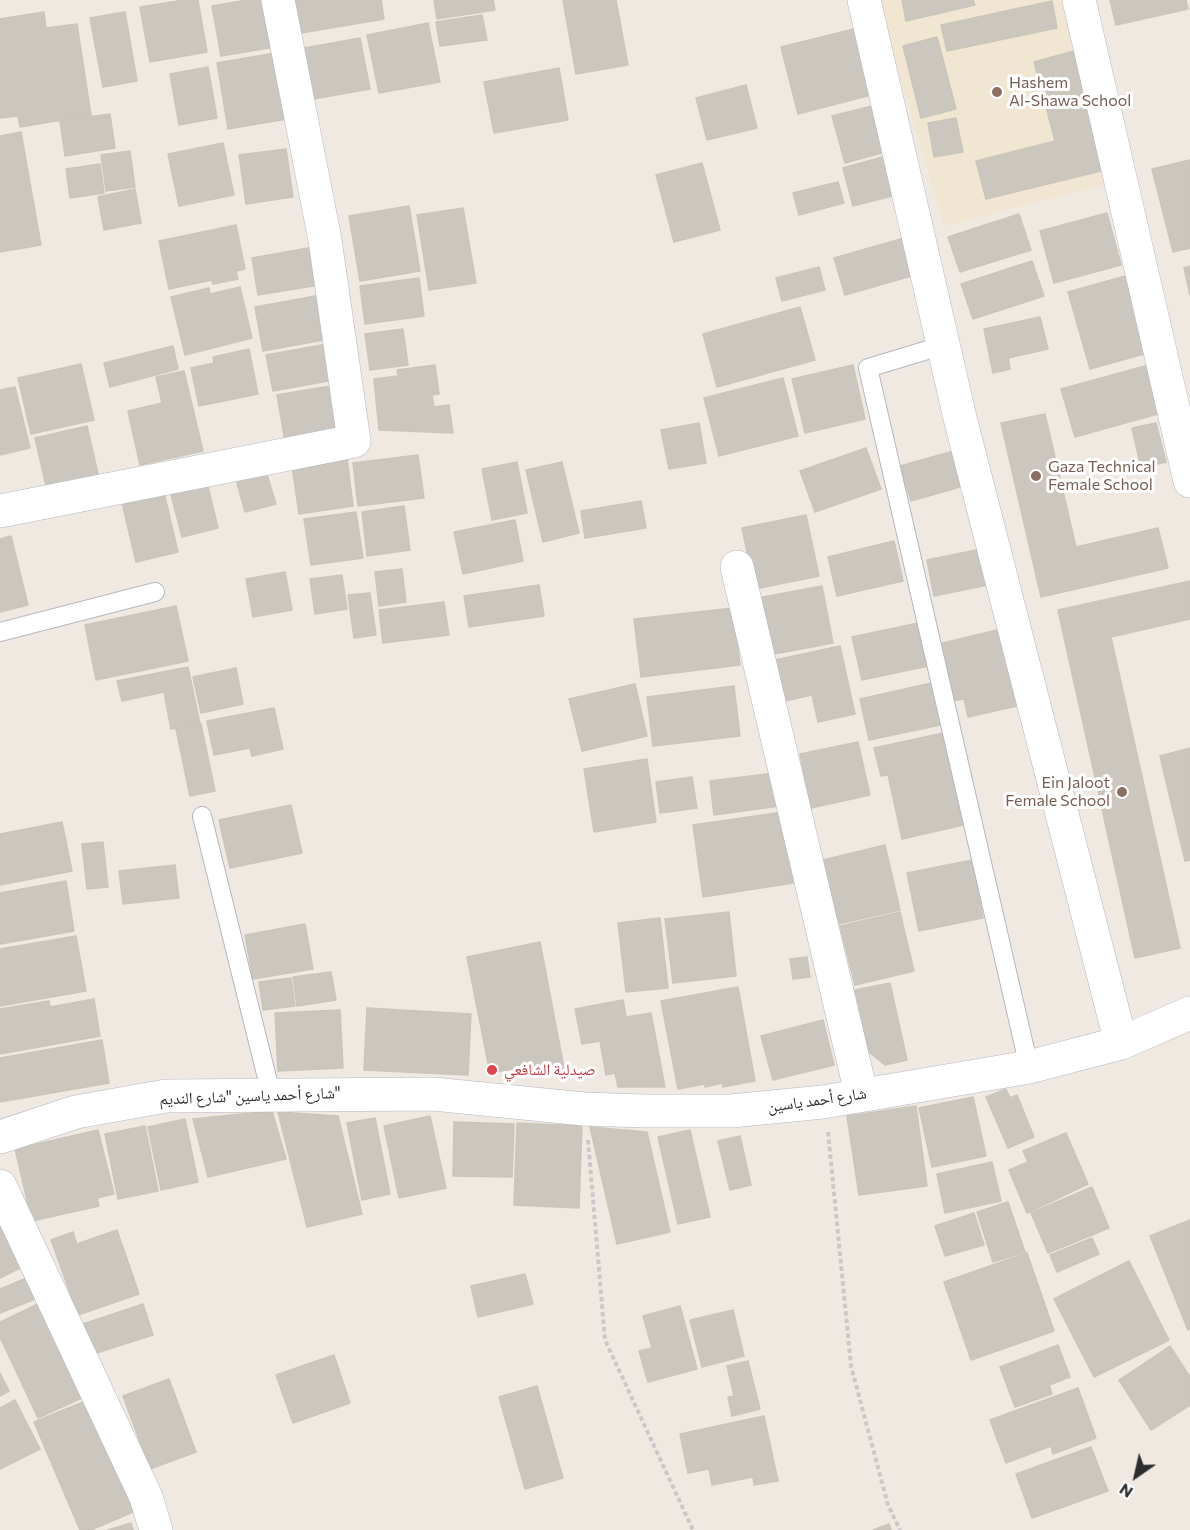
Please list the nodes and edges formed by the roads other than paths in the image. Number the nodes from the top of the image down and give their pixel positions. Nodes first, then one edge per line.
1 (278, 0) edge
2 (864, 0) edge
3 (1078, 0) edge
4 (944, 345) junction
5 (1190, 481) edge
6 (0, 511) edge
7 (736, 567) dead end
8 (155, 592) dead end
9 (0, 632) edge
10 (202, 816) dead end
11 (1190, 1013) edge
12 (1121, 1043) junction
13 (1029, 1067) junction
14 (861, 1093) junction
15 (271, 1094) junction
16 (433, 1094) joint
17 (0, 1137) edge
18 (0, 1186) edge
19 (156, 1530) edge

1 - 6 street
2 - 4 street
3 - 5 street
4 - 12 street
4 - 13 lane
7 - 14 street
8 - 9 lane
10 - 15 lane
11 - 12 street, شارع أحمد ياسين
12 - 13 street, شارع أحمد ياسين
13 - 14 street, شارع أحمد ياسين
14 - 16 street, شارع أحمد ياسين
15 - 16 street, شارع أحمد ياسين "شارع النديم"
15 - 17 street, شارع أحمد ياسين "شارع النديم"
18 - 19 street

